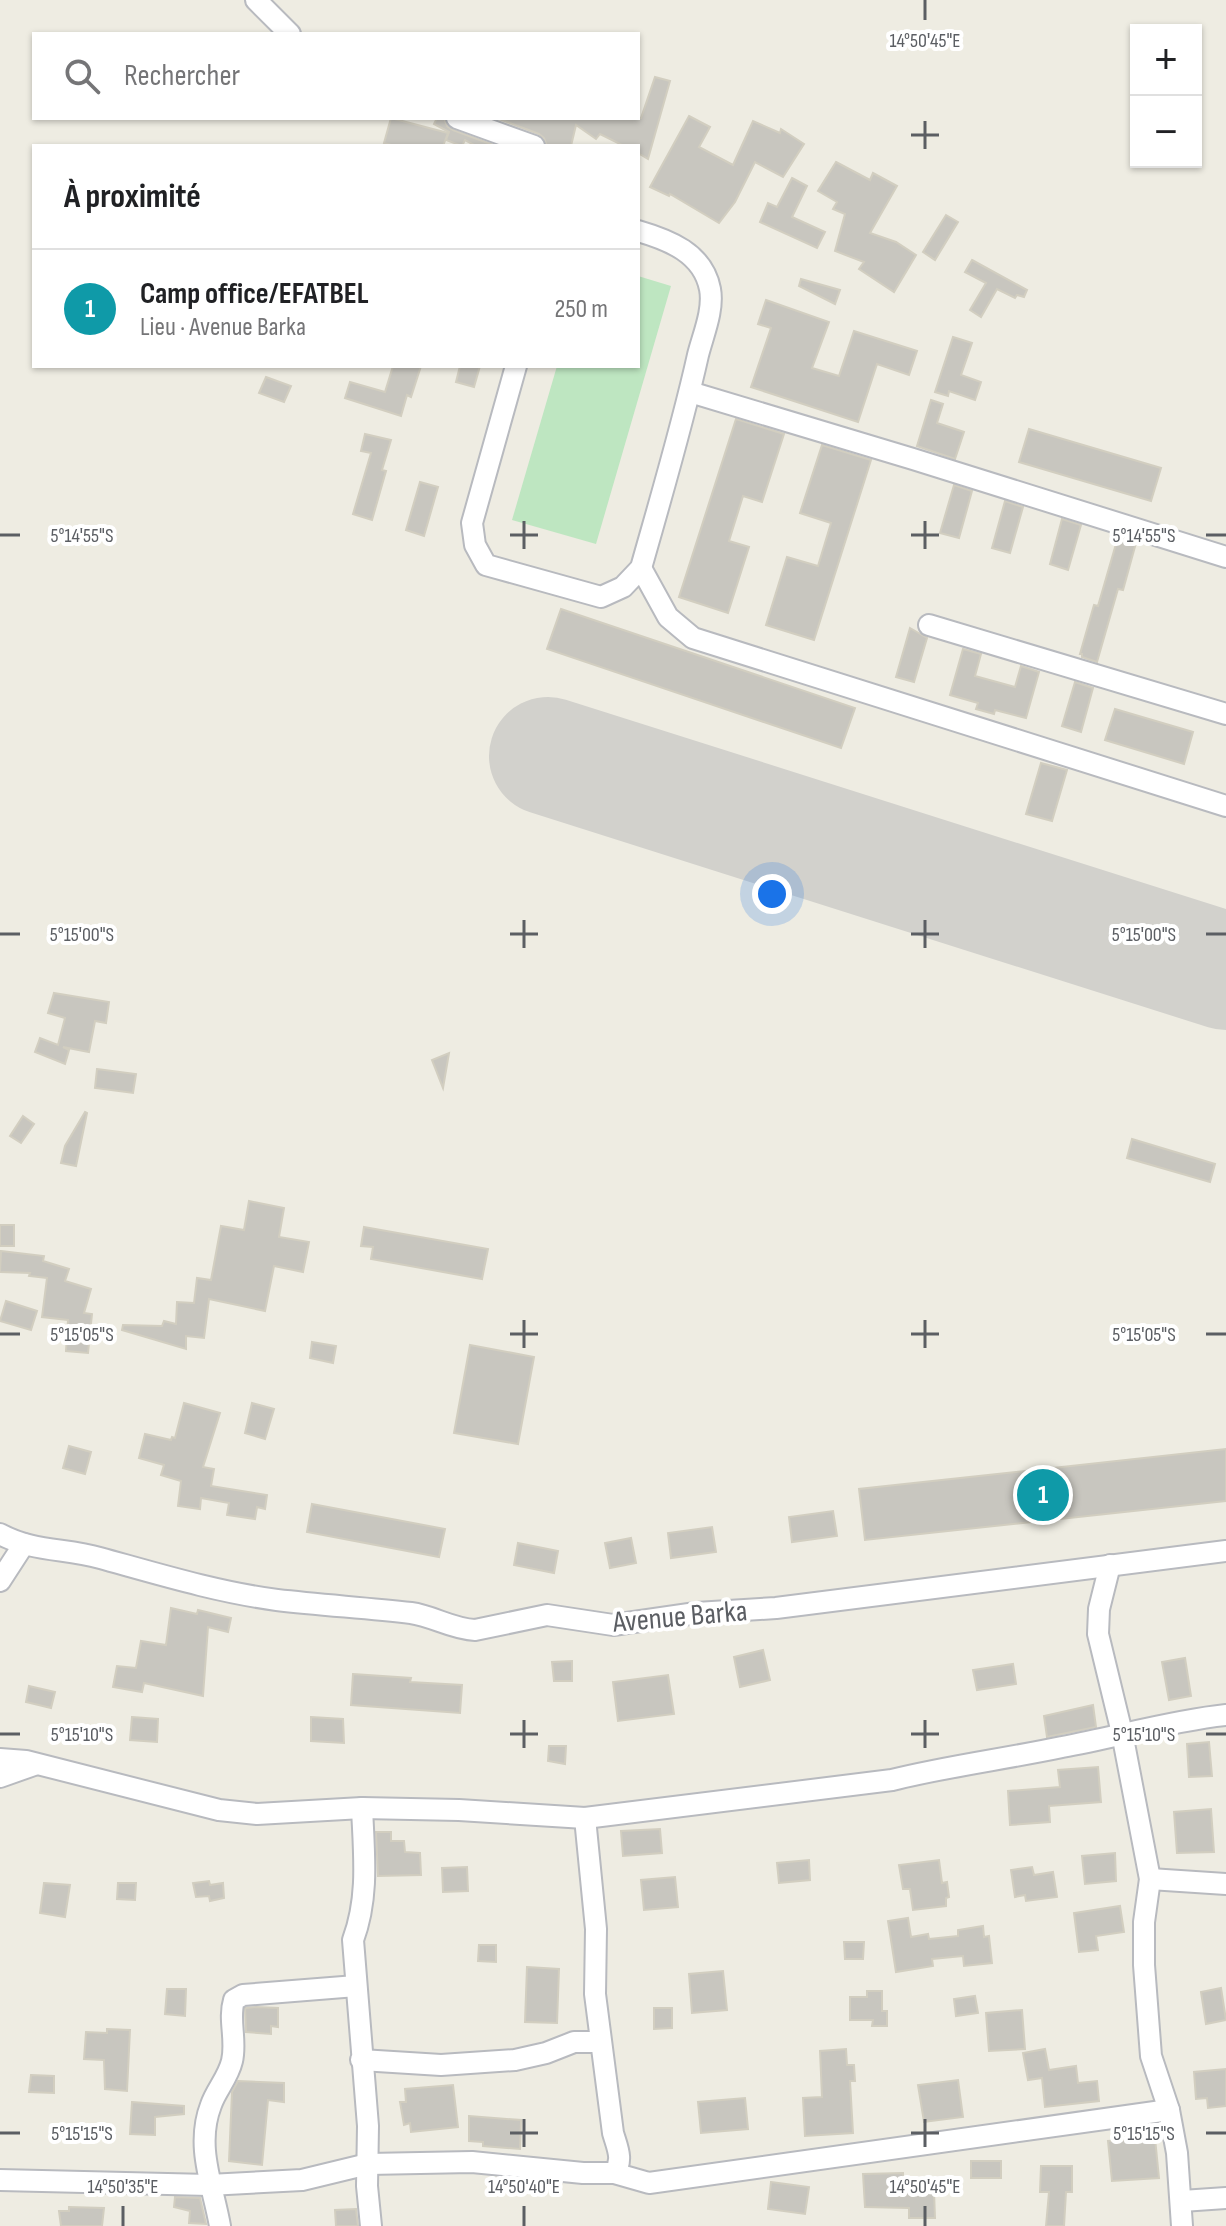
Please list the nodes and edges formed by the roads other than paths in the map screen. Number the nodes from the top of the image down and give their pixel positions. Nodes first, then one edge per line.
1 (256, 0) edge
2 (288, 32) edge
3 (462, 120) edge
4 (528, 144) edge
5 (640, 232) edge
6 (515, 368) edge
7 (690, 392) junction
8 (1226, 557) edge
9 (641, 568) junction
10 (929, 625) dead end
11 (1226, 714) edge
12 (1226, 806) edge
13 (0, 1534) edge
14 (24, 1544) junction
15 (1226, 1551) edge
16 (1110, 1565) junction
17 (0, 1581) edge
18 (1226, 1715) edge
19 (1122, 1733) junction
20 (0, 1759) edge
21 (39, 1764) junction
22 (0, 1777) edge
23 (362, 1808) junction
24 (585, 1818) junction
25 (1150, 1879) junction
26 (1226, 1884) edge
27 (356, 1986) junction
28 (600, 2042) junction
29 (361, 2060) junction
30 (1169, 2110) junction
31 (368, 2164) junction
32 (614, 2173) junction
33 (0, 2180) edge
34 (209, 2185) junction
35 (1226, 2198) edge
36 (1182, 2201) junction
37 (220, 2226) edge
38 (371, 2226) edge
39 (1182, 2226) edge

1 - 2 street
3 - 4 street
5 - 7 street
6 - 9 street
7 - 8 street
7 - 9 street
9 - 12 street
10 - 11 street
13 - 14 street, Avenue Barka
14 - 16 street, Avenue Barka
14 - 17 street
15 - 16 street, Avenue Barka
16 - 19 street
18 - 19 street
19 - 24 street
19 - 25 street
20 - 21 street
21 - 22 street
21 - 23 street
23 - 24 street
23 - 27 street
24 - 28 street
25 - 26 street
25 - 30 street
27 - 29 street
27 - 34 street
28 - 29 street
28 - 32 street
29 - 31 street
30 - 32 street
30 - 36 street
31 - 32 street
31 - 34 street
31 - 38 street
33 - 34 street
34 - 37 street
35 - 36 street
36 - 39 street

